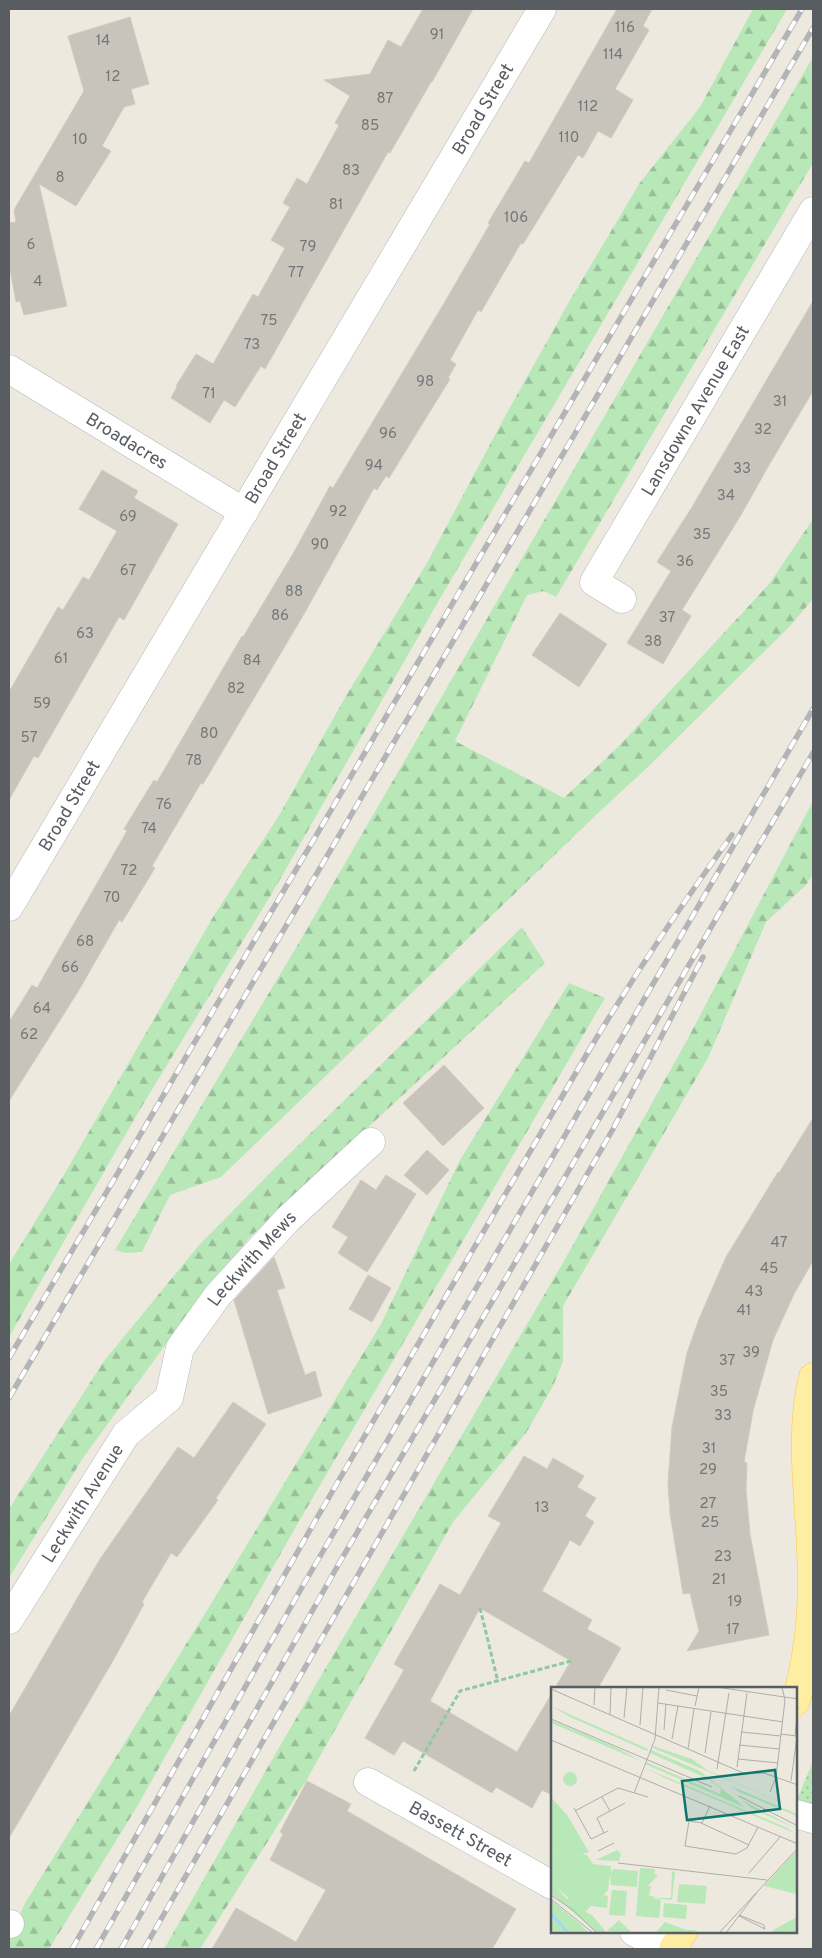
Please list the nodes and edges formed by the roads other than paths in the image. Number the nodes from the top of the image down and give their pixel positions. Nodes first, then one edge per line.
1 (542, 9) edge
2 (813, 212) edge
3 (9, 369) edge
4 (244, 512) junction
5 (622, 598) dead end
6 (9, 907) edge
7 (371, 1142) dead end
8 (813, 1377) edge
9 (169, 1398) joint
10 (9, 1620) edge
11 (797, 1696) edge
12 (368, 1782) dead end
13 (797, 1814) edge
14 (813, 1819) edge
15 (551, 1885) edge
16 (636, 1933) edge
17 (682, 1933) edge
18 (665, 1949) edge
19 (674, 1949) edge

1 - 4 street, Broad Street
2 - 5 street, Lansdowne Avenue East
3 - 4 street, Broadacres
4 - 6 street, Broad Street
7 - 9 street, Leckwith Mews
8 - 11 main road
9 - 10 street, Leckwith Avenue
12 - 15 street, Bassett Street
13 - 14 street
16 - 18 street
17 - 19 main road

